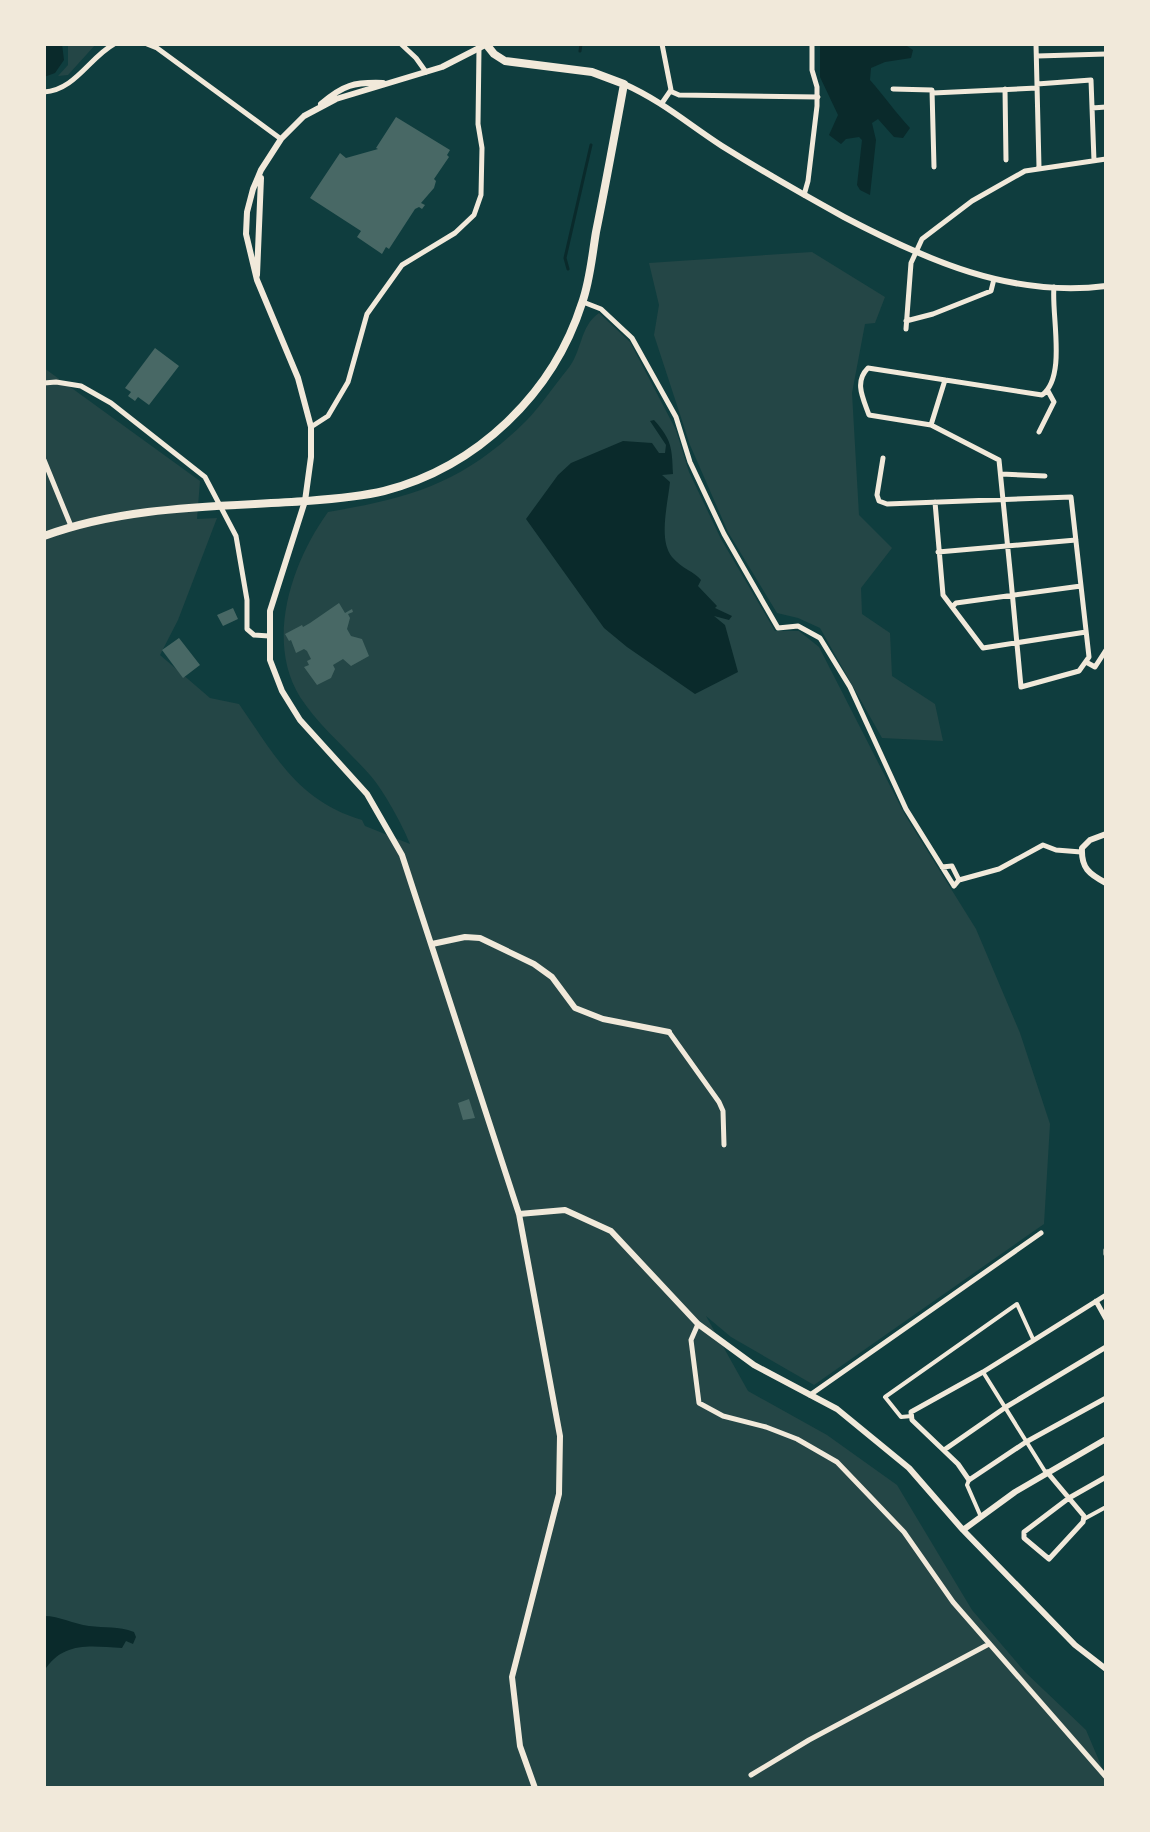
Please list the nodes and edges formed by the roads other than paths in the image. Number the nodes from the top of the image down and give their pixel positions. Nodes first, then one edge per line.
1 (114, 44) edge
2 (147, 44) edge
3 (401, 44) edge
4 (662, 44) edge
5 (812, 44) edge
6 (1036, 44) edge
7 (484, 46) edge
8 (1106, 54) edge
9 (1037, 56) junction
10 (427, 73) junction
11 (624, 84) junction
12 (1037, 86) junction
13 (893, 89) dead end
14 (1005, 89) junction
15 (670, 91) junction
16 (44, 92) edge
17 (933, 93) junction
18 (818, 97) junction
19 (662, 103) junction
20 (1106, 107) edge
21 (1092, 108) junction
22 (281, 139) junction
23 (1106, 159) edge
24 (1006, 160) dead end
25 (1094, 161) junction
26 (934, 167) dead end
27 (1039, 167) junction
28 (261, 170) junction
29 (804, 195) junction
30 (916, 253) junction
31 (994, 279) junction
32 (257, 280) junction
33 (1106, 286) edge
34 (1054, 287) junction
35 (583, 302) junction
36 (906, 321) junction
37 (906, 329) dead end
38 (945, 380) junction
39 (44, 383) edge
40 (1048, 391) junction
41 (931, 425) junction
42 (311, 427) junction
43 (1039, 432) dead end
44 (883, 458) dead end
45 (44, 460) edge
46 (1001, 474) junction
47 (1045, 476) dead end
48 (1003, 500) junction
49 (305, 501) junction
50 (935, 502) junction
51 (71, 526) junction
52 (44, 536) edge
53 (1076, 540) junction
54 (1008, 546) junction
55 (938, 552) junction
56 (1081, 586) junction
57 (1013, 595) junction
58 (952, 607) junction
59 (1086, 632) junction
60 (269, 636) junction
61 (1017, 643) junction
62 (1106, 650) edge
63 (1086, 662) junction
64 (1106, 834) edge
65 (1081, 852) junction
66 (1106, 883) edge
67 (432, 944) junction
68 (669, 1032) joint
69 (724, 1145) dead end
70 (519, 1214) junction
71 (1041, 1233) dead end
72 (1106, 1295) edge
73 (1096, 1301) junction
74 (1106, 1319) edge
75 (698, 1324) junction
76 (1033, 1339) junction
77 (1106, 1347) edge
78 (983, 1372) junction
79 (810, 1395) junction
80 (1106, 1398) edge
81 (1006, 1407) junction
82 (912, 1416) junction
83 (1106, 1439) edge
84 (1026, 1442) junction
85 (944, 1450) junction
86 (1046, 1473) junction
87 (1106, 1477) edge
88 (969, 1480) junction
89 (1069, 1498) junction
90 (1106, 1507) edge
91 (981, 1517) junction
92 (1084, 1519) junction
93 (963, 1530) junction
94 (989, 1644) junction
95 (1106, 1669) edge
96 (751, 1775) dead end
97 (1106, 1777) edge
98 (535, 1788) edge

1 - 16 street
2 - 22 street
3 - 10 street
4 - 15 street
5 - 18 street
6 - 9 street
7 - 10 street
7 - 11 main road
7 - 42 street
8 - 9 street
9 - 12 street
10 - 22 street
11 - 19 street
11 - 35 main road
12 - 14 street
12 - 21 street
12 - 27 street
13 - 17 street
14 - 17 street
14 - 24 street
15 - 18 street
15 - 19 street
17 - 26 street
18 - 29 street
19 - 29 street
20 - 21 street
21 - 25 street
22 - 28 street
23 - 25 street
25 - 27 street
27 - 30 street
28 - 32 street
28 - 32 street
29 - 30 street
30 - 31 street
30 - 36 street
31 - 34 street
31 - 36 street
32 - 42 street
33 - 34 street
34 - 40 street
35 - 49 main road
35 - 65 street
36 - 37 street
38 - 40 street
38 - 41 street
38 - 41 street
39 - 60 street
40 - 43 street
41 - 46 street
42 - 49 street
44 - 50 street
45 - 51 street
46 - 47 street
46 - 48 street
48 - 50 street
48 - 53 street
48 - 54 street
49 - 51 main road
49 - 60 street
50 - 55 street
51 - 52 main road
53 - 54 street
53 - 56 street
54 - 55 street
54 - 57 street
55 - 58 street
56 - 57 street
56 - 59 street
57 - 58 street
57 - 61 street
58 - 61 street
59 - 61 street
59 - 63 street
60 - 67 street
61 - 63 street
62 - 63 street
64 - 65 street
65 - 66 street
67 - 68 street
67 - 70 street
68 - 69 street
70 - 75 street
70 - 98 street
71 - 79 street
72 - 73 street
73 - 74 street
73 - 76 street
75 - 79 street
75 - 94 street
76 - 78 street
76 - 82 street
77 - 81 street
78 - 81 street
78 - 82 street
79 - 93 street
80 - 84 street
81 - 84 street
81 - 85 street
82 - 85 street
83 - 86 street
84 - 86 street
84 - 88 street
85 - 88 street
86 - 89 street
86 - 91 street
87 - 89 street
88 - 91 street
89 - 92 street
89 - 92 street
90 - 92 street
91 - 93 street
93 - 95 street
94 - 96 street
94 - 97 street

